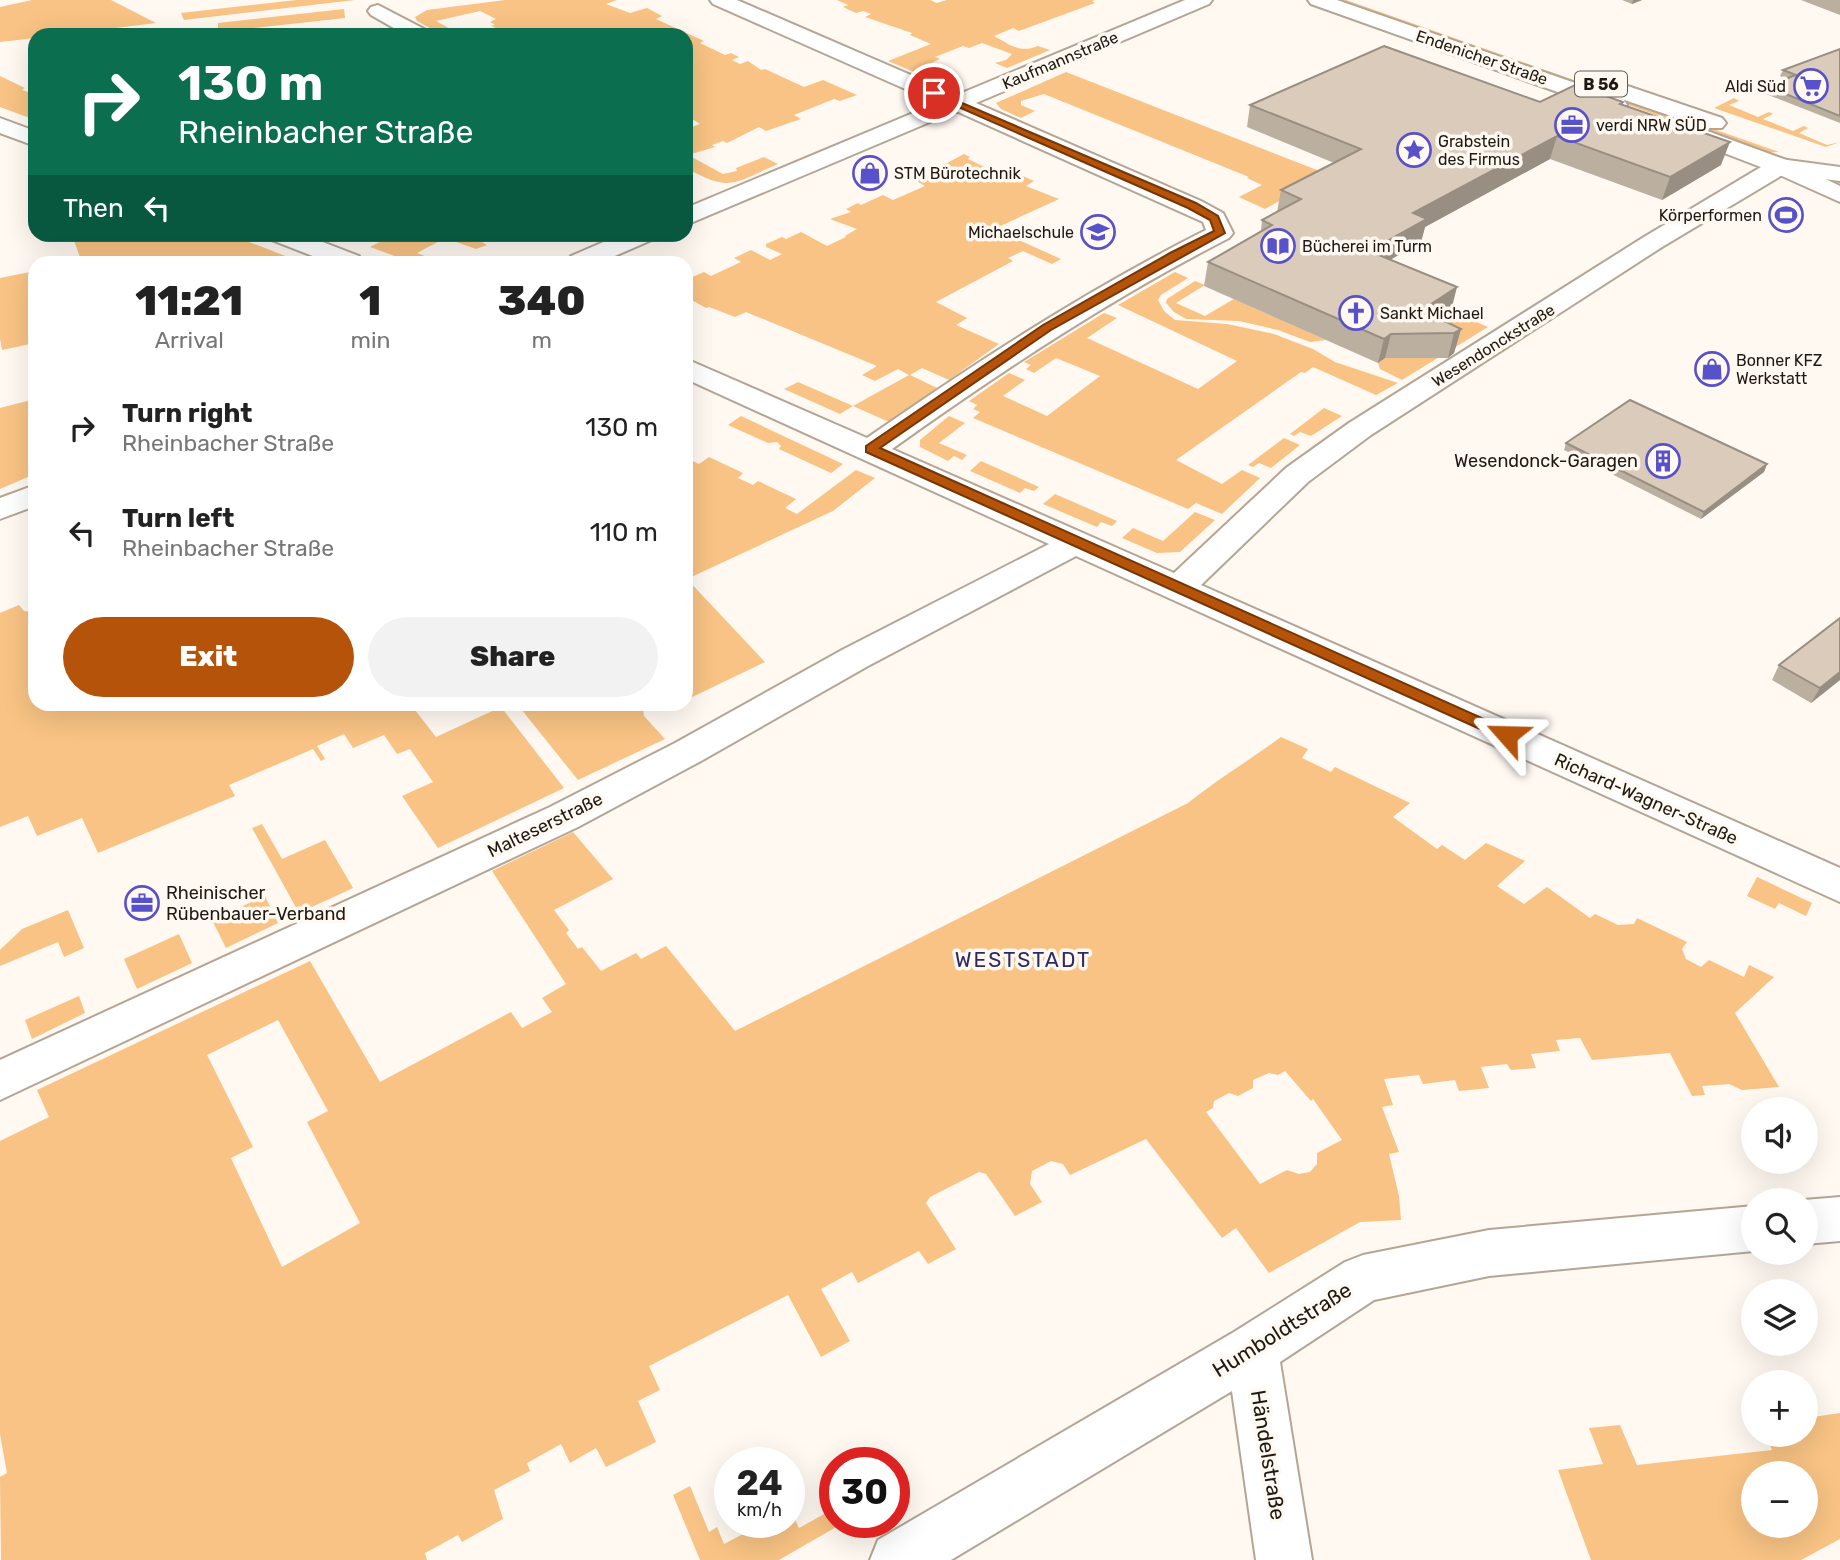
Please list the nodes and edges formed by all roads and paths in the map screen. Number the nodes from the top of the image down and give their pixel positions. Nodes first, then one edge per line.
1 (720, 0) edge
2 (1202, 0) edge
3 (1318, 0) edge
4 (1362, 0) edge
5 (378, 10) dead end
6 (409, 28) edge
7 (958, 104) junction
8 (0, 125) edge
9 (28, 136) edge
10 (1780, 166) junction
11 (1840, 173) edge
12 (1840, 195) edge
13 (693, 210) edge
14 (299, 242) edge
15 (626, 242) edge
16 (335, 256) edge
17 (594, 256) edge
18 (693, 371) edge
19 (871, 449) junction
20 (28, 498) edge
21 (0, 509) edge
22 (1076, 543) junction
23 (1178, 588) junction
24 (1840, 886) edge
25 (0, 1082) edge
26 (1840, 1219) edge
27 (1818, 1221) edge
28 (1741, 1228) edge
29 (1252, 1350) junction
30 (898, 1560) edge
31 (1284, 1560) edge

1 - 7 street
2 - 7 street, Kaufmannstraße
3 - 10 street, Endenicher Straße / B 56
4 - 11 street, Endenicher Straße / B 56
5 - 6 street
7 - 13 street, Kaufmannstraße
7 - 19 street
8 - 9 street
10 - 11 street
10 - 12 street, Endenicher Straße / B 56
10 - 23 street, Wesendonckstraße
14 - 16 street
15 - 17 street
18 - 19 street, Richard-Wagner-Straße
19 - 22 street, Richard-Wagner-Straße
20 - 21 street
22 - 23 street, Richard-Wagner-Straße
22 - 25 street, Malteserstraße
23 - 24 street, Richard-Wagner-Straße
26 - 27 street
28 - 29 street, Humboldtstraße
29 - 30 street, Humboldtstraße
29 - 31 street, Händelstraße

